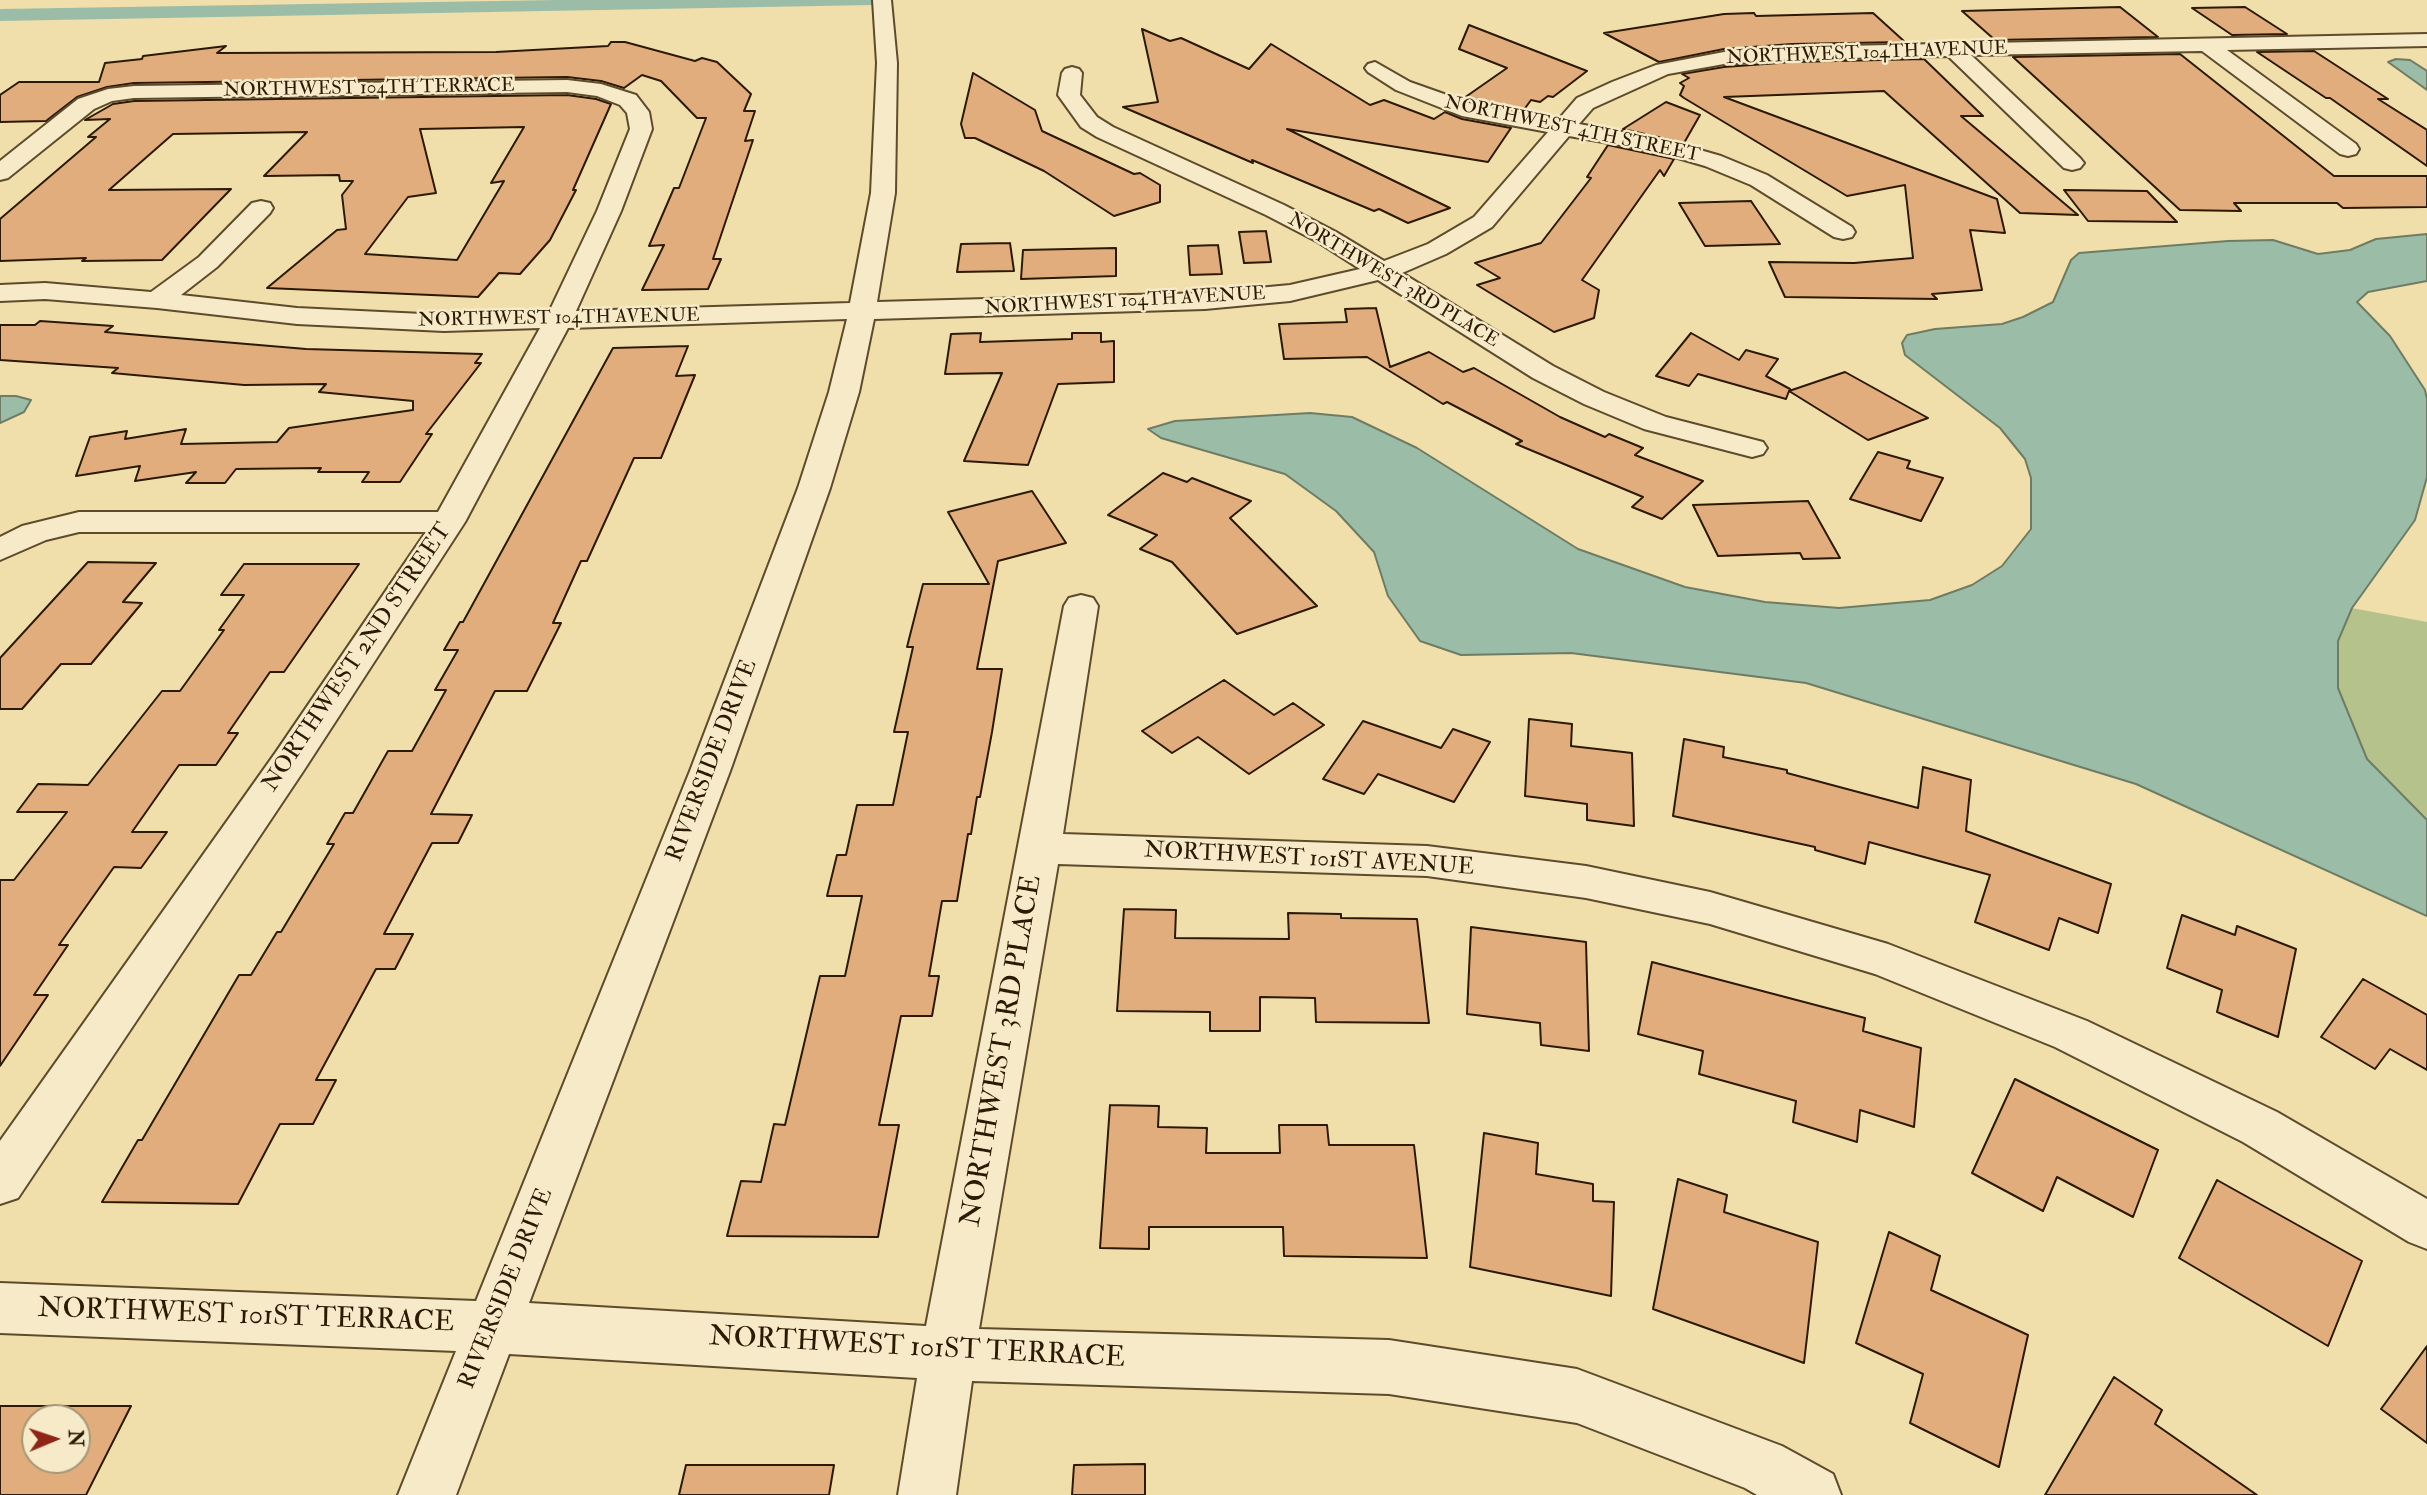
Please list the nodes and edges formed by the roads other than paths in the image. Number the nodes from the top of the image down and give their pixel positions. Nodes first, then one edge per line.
1 (883, 8) edge
2 (2427, 40) edge
3 (2206, 44) junction
4 (1955, 51) junction
5 (1375, 68) dead end
6 (1072, 74) dead end
7 (628, 100) joint
8 (1564, 127) junction
9 (2348, 149) dead end
10 (2072, 163) dead end
11 (0, 173) edge
12 (261, 208) dead end
13 (1843, 232) dead end
14 (1381, 272) junction
15 (0, 293) edge
16 (157, 300) junction
17 (862, 313) junction
18 (558, 321) junction
19 (1752, 448) dead end
20 (449, 522) junction
21 (0, 550) edge
22 (1081, 606) dead end
23 (1040, 848) junction
24 (0, 1182) edge
25 (2427, 1226) edge
26 (0, 1308) edge
27 (492, 1327) junction
28 (948, 1354) junction
29 (427, 1495) edge
30 (927, 1495) edge
31 (1812, 1495) edge

1 - 17 street, RIVERSIDE DRIVE
2 - 3 street, NORTHWEST 104TH AVENUE
3 - 4 street, NORTHWEST 104TH AVENUE
3 - 9 street
4 - 8 street, NORTHWEST 104TH AVENUE
4 - 10 street
5 - 8 street, NORTHWEST 4TH STREET
6 - 14 street, NORTHWEST 3RD PLACE
7 - 11 street, NORTHWEST 104TH TERRACE
7 - 18 street, NORTHWEST 2ND STREET
8 - 13 street, NORTHWEST 4TH STREET
8 - 14 street, NORTHWEST 104TH AVENUE
12 - 16 street
14 - 17 street, NORTHWEST 104TH AVENUE
14 - 19 street, NORTHWEST 3RD PLACE
15 - 16 street, NORTHWEST 104TH AVENUE
16 - 18 street, NORTHWEST 104TH AVENUE
17 - 18 street, NORTHWEST 104TH AVENUE
17 - 27 street, RIVERSIDE DRIVE
18 - 20 street, NORTHWEST 2ND STREET
20 - 21 street
20 - 24 street, NORTHWEST 2ND STREET
22 - 23 street, NORTHWEST 3RD PLACE
23 - 25 street, NORTHWEST 101ST AVENUE
23 - 28 street, NORTHWEST 3RD PLACE
26 - 27 street, NORTHWEST 101ST TERRACE
27 - 28 street, NORTHWEST 101ST TERRACE
27 - 29 street, RIVERSIDE DRIVE
28 - 30 street, NORTHWEST 3RD PLACE
28 - 31 street, NORTHWEST 101ST TERRACE

